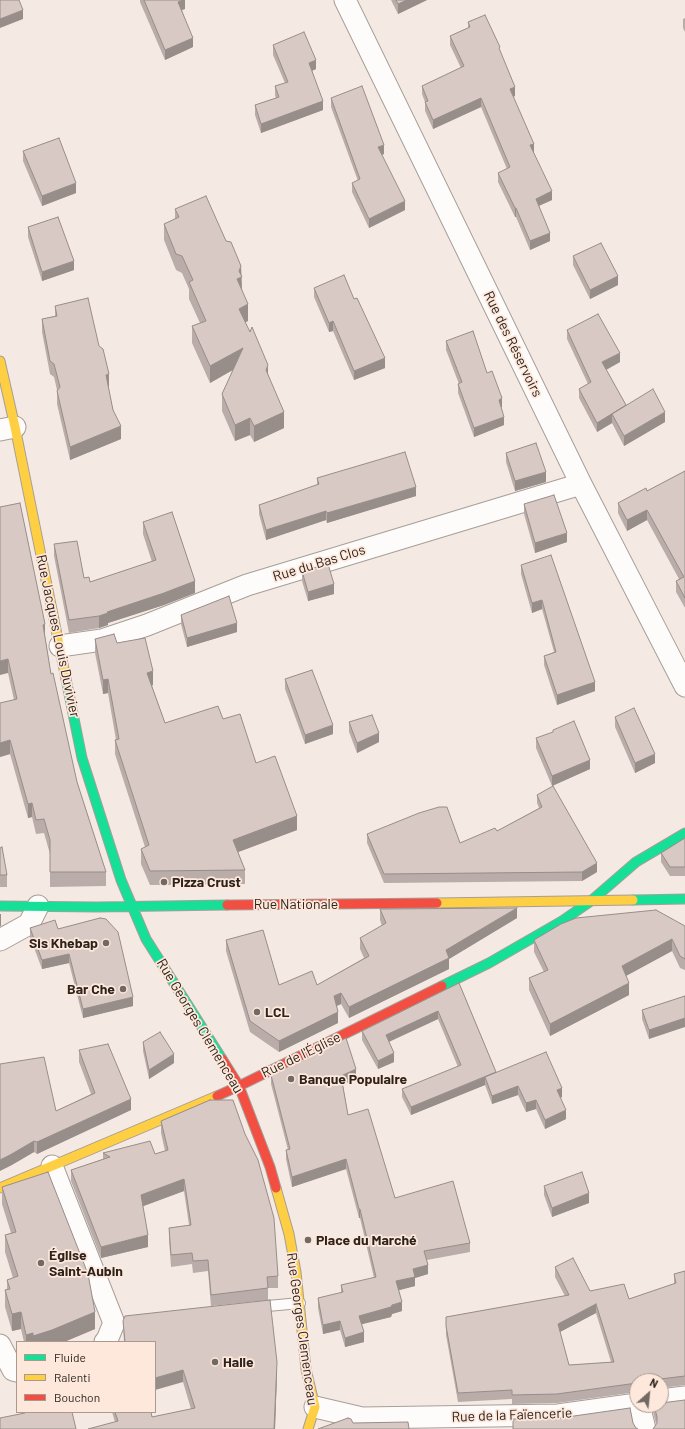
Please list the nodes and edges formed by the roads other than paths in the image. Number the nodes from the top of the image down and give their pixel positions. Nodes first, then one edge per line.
1 (345, 0) edge
2 (0, 361) edge
3 (7, 429) edge
4 (581, 484) junction
5 (60, 646) junction
6 (685, 686) edge
7 (685, 833) edge
8 (685, 899) edge
9 (591, 901) junction
10 (0, 906) edge
11 (38, 906) junction
12 (132, 906) junction
13 (0, 940) edge
14 (239, 1086) junction
15 (52, 1166) junction
16 (0, 1188) edge
17 (300, 1303) junction
18 (246, 1309) edge
19 (113, 1329) edge
20 (0, 1345) edge
21 (16, 1371) edge
22 (685, 1397) edge
23 (669, 1399) edge
24 (629, 1405) edge
25 (315, 1407) junction
26 (640, 1413) edge
27 (308, 1429) edge
28 (644, 1429) edge

1 - 4 street, Rue des Réservoirs
2 - 3 street, Rue Jacques Louis Duvivier
3 - 5 street, Rue Jacques Louis Duvivier
4 - 5 street, Rue du Bas Clos
4 - 6 street, Rue des Réservoirs
5 - 12 street, Rue Jacques Louis Duvivier
7 - 9 street, Rue de l'Église
8 - 9 street, Rue Nationale
9 - 12 street, Rue Nationale
9 - 14 street, Rue de l'Église
10 - 11 street, Rue Nationale
11 - 12 street, Rue Nationale
11 - 13 street
12 - 14 street, Rue Georges Clemenceau
14 - 15 street, Rue de l'Église
14 - 17 street, Rue Georges Clemenceau
15 - 16 street, Rue de l'Église
15 - 19 street
17 - 18 lane
17 - 25 street, Rue Georges Clemenceau
20 - 21 street
22 - 23 street
24 - 25 street, Rue de la Faïencerie
25 - 27 street, Rue Georges Clemenceau
26 - 28 street

